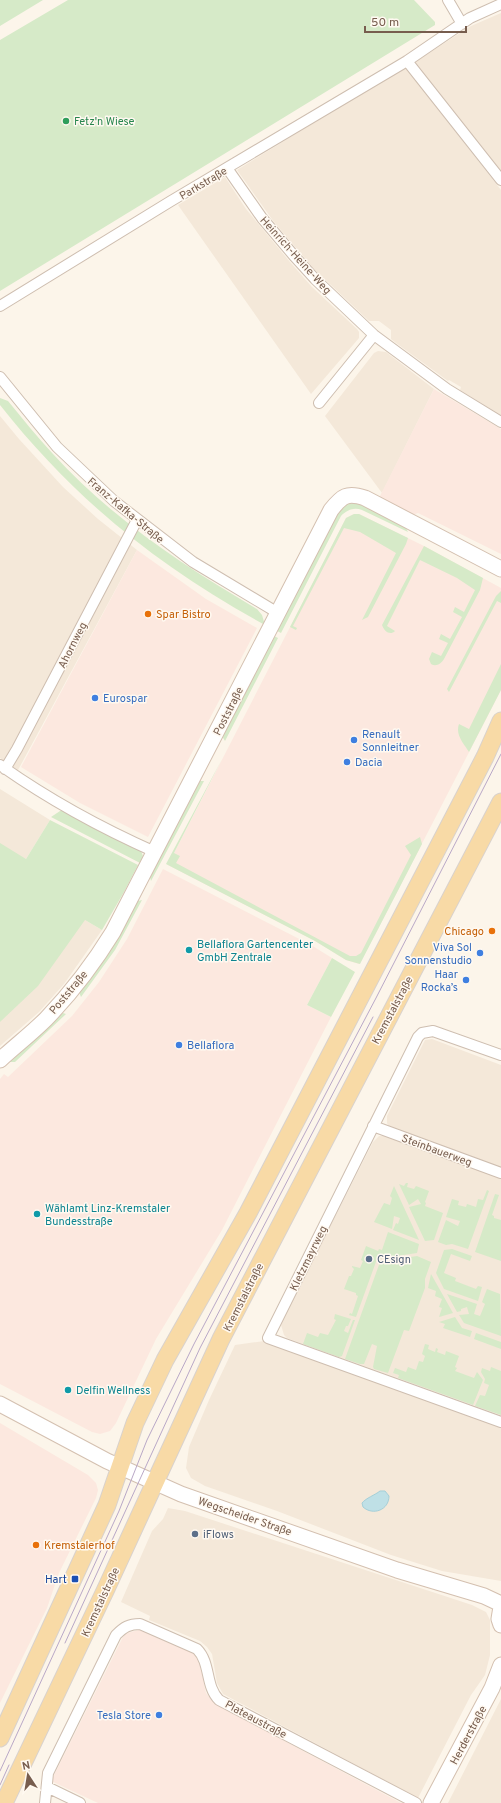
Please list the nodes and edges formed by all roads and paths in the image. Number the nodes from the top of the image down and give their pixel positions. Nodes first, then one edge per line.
1 (448, 0) edge
2 (501, 4) edge
3 (462, 24) junction
4 (407, 61) junction
5 (227, 168) junction
6 (501, 180) edge
7 (0, 306) edge
8 (374, 335) junction
9 (1, 381) edge
10 (319, 403) dead end
11 (501, 422) edge
12 (137, 520) junction
13 (501, 569) edge
14 (278, 613) junction
15 (501, 721) edge
16 (2, 767) edge
17 (501, 802) edge
18 (155, 852) junction
19 (501, 1055) edge
20 (0, 1060) edge
21 (373, 1126) junction
22 (501, 1173) edge
23 (0, 1404) edge
24 (501, 1422) edge
25 (120, 1467) junction
26 (155, 1482) junction
27 (501, 1604) edge
28 (501, 1607) edge
29 (501, 1625) edge
30 (501, 1665) edge
31 (0, 1738) edge
32 (46, 1787) junction
33 (4, 1803) edge
34 (44, 1803) edge
35 (80, 1803) edge
36 (416, 1803) edge
37 (431, 1803) edge

1 - 3 street
2 - 3 street, Parkstraße
3 - 4 street, Parkstraße
4 - 5 street, Parkstraße
4 - 6 street
5 - 7 street, Parkstraße
5 - 8 street, Heinrich-Heine-Weg
8 - 10 street
8 - 11 street, Heinrich-Heine-Weg
9 - 12 street, Franz-Kafka-Straße
12 - 14 street, Franz-Kafka-Straße
12 - 16 street, Ahornweg
13 - 14 street, Poststraße
14 - 18 street, Poststraße
15 - 25 main road
16 - 18 street
17 - 26 main road, Kremstalstraße
18 - 20 street, Poststraße
19 - 21 street, Kletzmayrweg
21 - 22 street, Steinbauerweg
21 - 24 street, Kletzmayrweg
23 - 25 street, Wegscheider Straße
25 - 26 street, Wegscheider Straße
25 - 31 main road
26 - 27 street, Wegscheider Straße
26 - 33 main road, Kremstalstraße
28 - 29 street
30 - 37 street, Herderstraße
32 - 34 street, Plateaustraße
32 - 35 street
32 - 36 street, Plateaustraße

